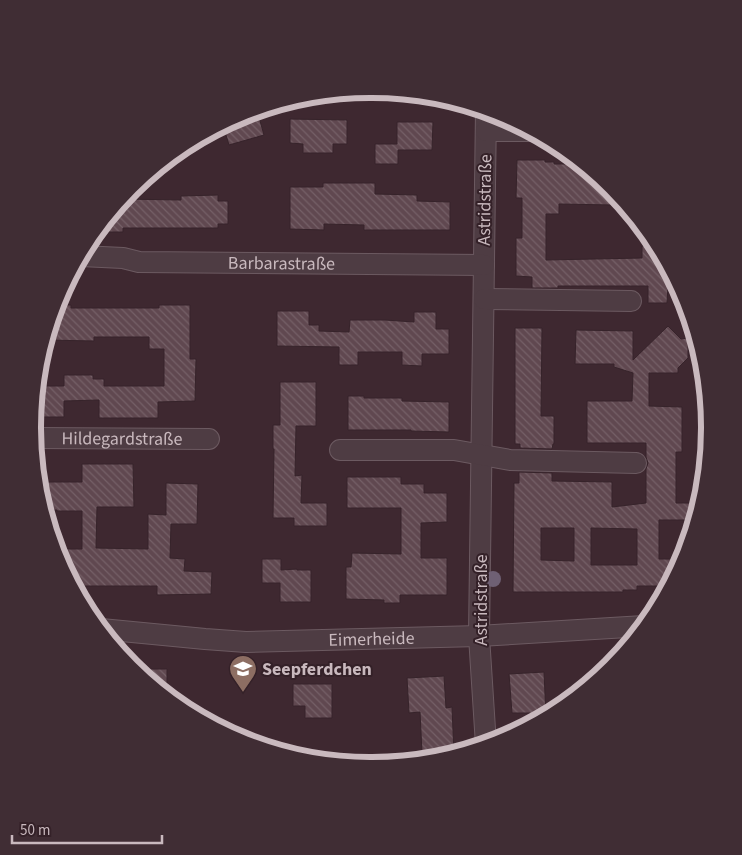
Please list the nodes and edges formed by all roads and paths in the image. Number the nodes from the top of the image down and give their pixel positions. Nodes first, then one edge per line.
1 (486, 119) edge
2 (486, 131) junction
3 (515, 131) edge
4 (89, 256) edge
5 (484, 265) junction
6 (484, 299) junction
7 (630, 301) dead end
8 (42, 438) edge
9 (209, 439) dead end
10 (340, 450) dead end
11 (481, 456) junction
12 (636, 463) dead end
13 (634, 627) edge
14 (113, 633) edge
15 (480, 636) junction
16 (486, 737) edge

1 - 2 street, Astridstraße
2 - 3 street, Astridstraße
2 - 5 street, Astridstraße
4 - 5 street, Barbarastraße
5 - 6 street, Astridstraße
6 - 7 street
6 - 11 street, Astridstraße
8 - 9 street, Hildegardstraße
10 - 11 street
11 - 12 street
11 - 15 street, Astridstraße
13 - 15 street, Eimerheide
14 - 15 street, Eimerheide
15 - 16 street, Astridstraße

